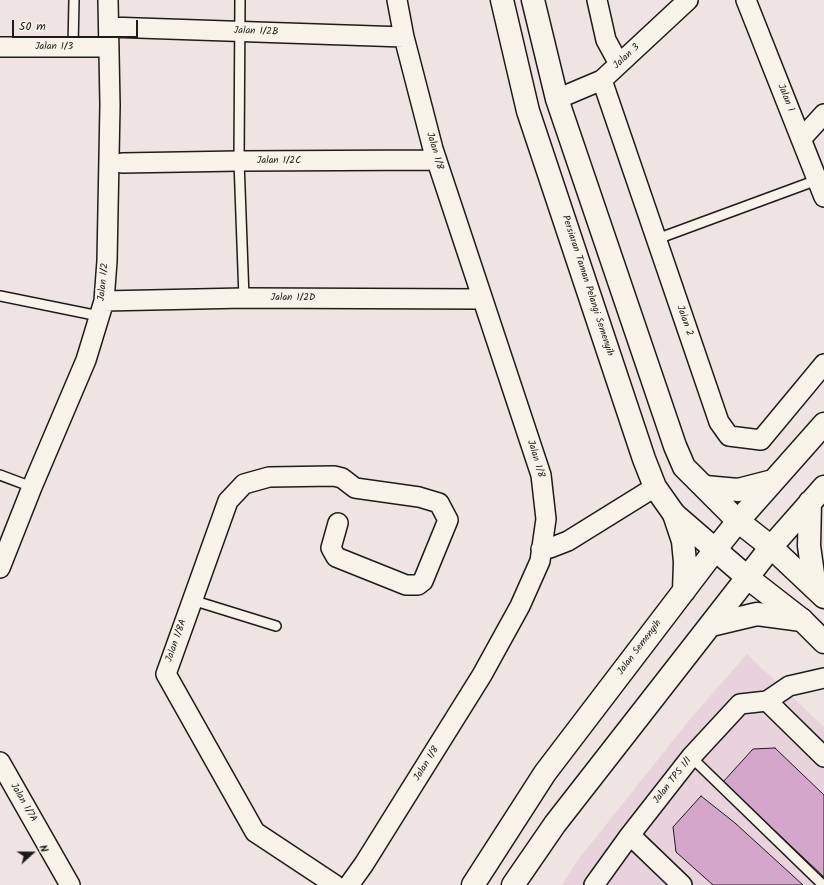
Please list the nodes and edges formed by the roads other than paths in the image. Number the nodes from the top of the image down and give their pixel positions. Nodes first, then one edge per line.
1 (74, 0) edge
2 (108, 0) edge
3 (240, 0) edge
4 (397, 0) edge
5 (502, 0) edge
6 (533, 0) edge
7 (597, 0) edge
8 (688, 0) edge
9 (746, 0) edge
10 (109, 27) junction
11 (239, 32) junction
12 (404, 37) junction
13 (0, 47) edge
14 (73, 47) junction
15 (109, 47) junction
16 (619, 64) junction
17 (517, 65) junction
18 (602, 80) junction
19 (557, 99) junction
20 (824, 114) edge
21 (802, 138) junction
22 (538, 141) junction
23 (436, 160) junction
24 (239, 161) junction
25 (122, 163) dead end
26 (821, 188) edge
27 (657, 239) junction
28 (0, 296) edge
29 (244, 298) junction
30 (482, 299) junction
31 (101, 308) junction
32 (824, 364) edge
33 (824, 424) edge
34 (0, 475) edge
35 (773, 481) junction
36 (32, 487) junction
37 (655, 487) junction
38 (705, 487) junction
39 (817, 495) edge
40 (674, 514) junction
41 (738, 521) junction
42 (338, 522) dead end
43 (771, 547) junction
44 (541, 549) junction
45 (715, 550) junction
46 (0, 568) edge
47 (748, 578) junction
48 (684, 591) junction
49 (819, 593) edge
50 (192, 600) junction
51 (802, 620) junction
52 (711, 625) junction
53 (276, 626) dead end
54 (824, 642) edge
55 (824, 678) edge
56 (767, 700) junction
57 (691, 757) junction
58 (824, 757) edge
59 (0, 762) edge
60 (630, 835) junction
61 (70, 885) edge
62 (335, 885) edge
63 (349, 885) edge
64 (473, 885) edge
65 (513, 885) edge
66 (594, 885) edge
67 (682, 885) edge
68 (823, 885) edge

1 - 14 lane
2 - 10 street, Jalan 1/2
3 - 11 lane
4 - 12 street, Jalan 1/8
5 - 17 street, Persiaran Taman Pelangi Semenyih
6 - 19 street
7 - 16 street
8 - 16 street, Jalan 3
9 - 21 street, Jalan 1
10 - 11 street, Jalan 1/2B
10 - 15 street, Jalan 1/2
11 - 12 street, Jalan 1/2B
11 - 24 lane
12 - 23 street, Jalan 1/8
13 - 14 street, Jalan 1/3
14 - 15 street, Jalan 1/3
15 - 31 street, Jalan 1/2
16 - 18 street, Jalan 3
17 - 19 street
17 - 22 street, Persiaran Taman Pelangi Semenyih
18 - 19 street, Jalan 3
18 - 27 street, Jalan 2
19 - 22 street
19 - 38 street
20 - 21 street
21 - 26 street, Jalan 1
22 - 37 street, Persiaran Taman Pelangi Semenyih
23 - 24 street, Jalan 1/2C
23 - 30 street, Jalan 1/8
24 - 25 street, Jalan 1/2C
24 - 29 lane
26 - 27 lane
27 - 32 street, Jalan 2
28 - 31 lane
29 - 30 street, Jalan 1/2D
29 - 31 street, Jalan 1/2D
30 - 44 street, Jalan 1/8
31 - 36 street, Jalan 1/2
33 - 35 street, Jalan Semenyih
34 - 36 lane
35 - 38 street
35 - 41 street, Jalan Semenyih
36 - 46 street, Jalan 1/2
37 - 40 street, Persiaran Taman Pelangi Semenyih
37 - 44 street
38 - 41 street
39 - 43 street
39 - 49 street
40 - 45 street, Persiaran Taman Pelangi Semenyih
40 - 48 street
41 - 43 street
41 - 45 street, Jalan Semenyih
42 - 50 street, Jalan 1/8A
43 - 47 street
43 - 49 street
44 - 63 street, Jalan 1/8
45 - 47 street, Persiaran Taman Pelangi Semenyih
45 - 48 street, Jalan Semenyih
47 - 51 street, Persiaran Taman Pelangi Semenyih
47 - 52 street
48 - 64 street, Jalan Semenyih
50 - 53 lane
50 - 62 street, Jalan 1/8A
51 - 52 street
51 - 54 street, Persiaran Taman Pelangi Semenyih
52 - 65 street
55 - 56 street
56 - 57 street, Jalan TPS 1/1
56 - 58 street
57 - 60 street, Jalan TPS 1/1
57 - 68 lane
59 - 61 street, Jalan 1/7A
60 - 66 street, Jalan TPS 1/1
60 - 67 street

